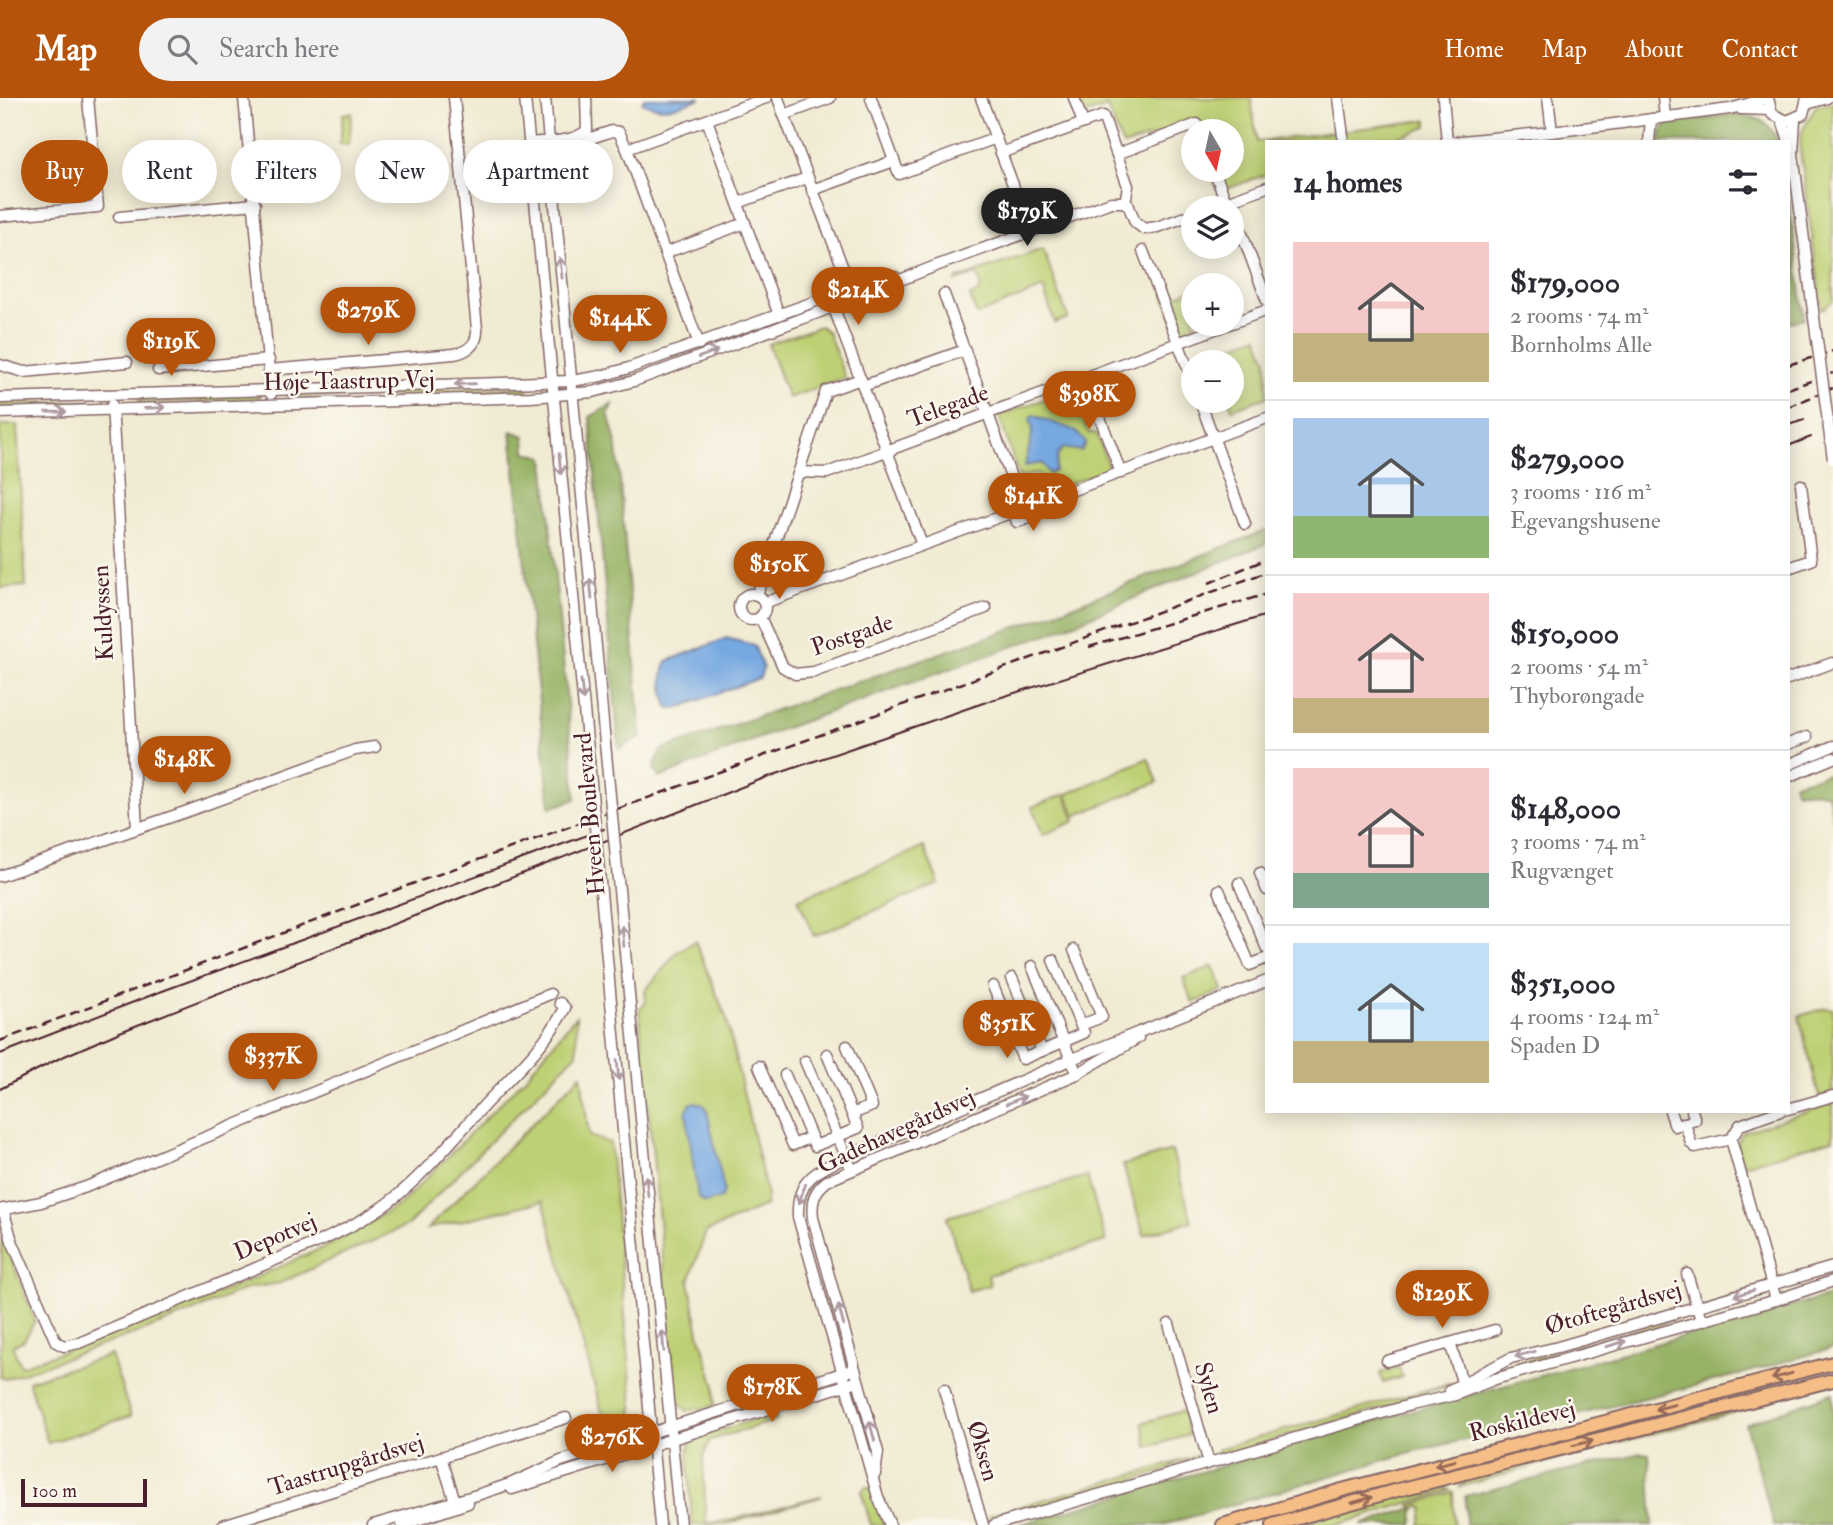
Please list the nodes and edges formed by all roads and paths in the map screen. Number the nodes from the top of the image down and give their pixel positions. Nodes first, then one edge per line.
1 (88, 98) edge
2 (244, 98) edge
3 (454, 98) edge
4 (525, 98) edge
5 (545, 98) edge
6 (586, 98) edge
7 (766, 98) edge
8 (778, 98) edge
9 (830, 98) edge
10 (871, 98) edge
11 (981, 98) edge
12 (1074, 98) edge
13 (1338, 98) edge
14 (1443, 98) edge
15 (1548, 98) edge
16 (1663, 98) edge
17 (1768, 98) edge
18 (1827, 98) edge
19 (1807, 101) edge
20 (1730, 109) junction
21 (1770, 110) junction
22 (784, 115) junction
23 (1665, 117) junction
24 (1651, 119) junction
25 (1795, 119) junction
26 (707, 120) junction
27 (1782, 120) junction
28 (1083, 123) junction
29 (1181, 130) edge
30 (1552, 132) junction
31 (584, 134) junction
32 (1343, 136) dead end
33 (996, 138) junction
34 (529, 140) edge
35 (549, 140) edge
36 (558, 140) edge
37 (1450, 140) edge
38 (1470, 140) edge
39 (1649, 140) edge
40 (1788, 140) edge
41 (1790, 145) edge
42 (627, 149) junction
43 (1002, 153) junction
44 (1117, 154) junction
45 (1793, 154) junction
46 (894, 160) junction
47 (807, 178) junction
48 (1265, 188) edge
49 (812, 190) junction
50 (1242, 196) edge
51 (1125, 202) junction
52 (535, 203) edge
53 (555, 203) edge
54 (738, 203) junction
55 (255, 204) junction
56 (0, 216) edge
57 (118, 216) dead end
58 (1181, 219) edge
59 (745, 223) junction
60 (1030, 231) junction
61 (1244, 242) edge
62 (1143, 251) dead end
63 (665, 253) junction
64 (933, 267) junction
65 (850, 289) junction
66 (944, 294) dead end
67 (1265, 296) edge
68 (832, 302) junction
69 (1265, 311) edge
70 (779, 315) junction
71 (1244, 318) edge
72 (1194, 336) edge
73 (1178, 342) junction
74 (699, 344) junction
75 (965, 350) junction
76 (1181, 350) edge
77 (127, 362) dead end
78 (0, 365) edge
79 (269, 365) junction
80 (158, 370) dead end
81 (1085, 378) junction
82 (572, 381) junction
83 (551, 382) junction
84 (862, 383) junction
85 (270, 390) junction
86 (111, 395) junction
87 (573, 395) junction
88 (553, 396) junction
89 (0, 398) edge
90 (271, 404) junction
91 (113, 410) junction
92 (0, 413) edge
93 (1204, 413) edge
94 (988, 414) junction
95 (1265, 419) edge
96 (1214, 439) junction
97 (887, 451) junction
98 (1833, 458) edge
99 (799, 472) junction
100 (1122, 473) junction
101 (1801, 485) dead end
102 (1019, 499) junction
103 (1033, 505) junction
104 (1013, 512) junction
105 (1245, 524) dead end
106 (922, 545) junction
107 (1790, 567) edge
108 (760, 599) junction
109 (986, 608) dead end
110 (760, 617) junction
111 (1832, 663) edge
112 (1790, 678) edge
113 (1807, 737) dead end
114 (1790, 743) edge
115 (1833, 746) edge
116 (375, 747) dead end
117 (1833, 758) edge
118 (1790, 764) edge
119 (1790, 776) edge
120 (136, 828) junction
121 (1260, 873) dead end
122 (0, 876) edge
123 (1239, 883) dead end
124 (1265, 885) edge
125 (1219, 890) dead end
126 (1265, 944) edge
127 (1074, 950) dead end
128 (1265, 959) edge
129 (1054, 960) dead end
130 (1032, 966) dead end
131 (1012, 978) dead end
132 (1265, 982) edge
133 (993, 986) dead end
134 (550, 994) dead end
135 (560, 1003) dead end
136 (1169, 1022) junction
137 (1081, 1025) junction
138 (1064, 1041) junction
139 (847, 1046) dead end
140 (1042, 1051) junction
141 (827, 1054) dead end
142 (1072, 1059) junction
143 (805, 1060) dead end
144 (760, 1066) dead end
145 (1077, 1074) junction
146 (785, 1075) dead end
147 (1833, 1096) edge
148 (1790, 1108) edge
149 (1672, 1113) edge
150 (1693, 1113) edge
151 (1774, 1113) edge
152 (852, 1114) junction
153 (1685, 1123) junction
154 (811, 1137) junction
155 (838, 1137) junction
156 (1731, 1139) junction
157 (846, 1157) junction
158 (852, 1170) junction
159 (2, 1210) edge
160 (1833, 1267) edge
161 (1687, 1274) dead end
162 (1833, 1281) edge
163 (1772, 1285) junction
164 (1776, 1300) junction
165 (1697, 1307) junction
166 (1701, 1320) junction
167 (1169, 1324) dead end
168 (1495, 1330) dead end
169 (1450, 1343) junction
170 (1387, 1361) dead end
171 (1833, 1363) edge
172 (856, 1369) junction
173 (843, 1373) junction
174 (1833, 1380) edge
175 (859, 1381) junction
176 (847, 1385) junction
177 (1464, 1387) junction
178 (944, 1390) dead end
179 (566, 1418) dead end
180 (671, 1427) junction
181 (651, 1433) junction
182 (672, 1439) junction
183 (652, 1446) junction
184 (441, 1457) junction
185 (1209, 1463) junction
186 (874, 1481) junction
187 (454, 1501) junction
188 (223, 1525) edge
189 (373, 1525) edge
190 (402, 1525) edge
191 (660, 1525) edge
192 (680, 1525) edge
193 (890, 1525) edge
194 (983, 1525) edge
195 (994, 1525) edge
196 (1223, 1525) edge
197 (1273, 1525) edge

1 - 56 street
2 - 55 street
3 - 79 street
4 - 34 street, Hveen Boulevard
5 - 35 street, Hveen Boulevard
6 - 31 street
7 - 26 street
8 - 22 street
9 - 22 street
10 - 46 street
11 - 33 street
12 - 28 street
13 - 32 street
14 - 37 street
15 - 30 street
16 - 23 street
17 - 20 street
17 - 21 street
18 - 19 street
19 - 25 street
20 - 21 street
20 - 23 street
21 - 27 street
22 - 47 street
23 - 24 street
24 - 30 street
24 - 39 street
25 - 27 street
25 - 45 street
26 - 42 street
26 - 54 street
27 - 40 street
28 - 43 street
28 - 44 street
29 - 44 street
30 - 38 street
31 - 36 street
31 - 42 street
33 - 43 street
33 - 46 street
41 - 45 street
42 - 63 street
43 - 60 street
44 - 51 street
45 - 98 street, bridge
46 - 49 street
47 - 49 street
47 - 54 street
48 - 50 street
49 - 65 street
51 - 58 street
51 - 60 street
52 - 83 street, Hveen Boulevard
82 -> 53 street, Hveen Boulevard
54 - 59 street
55 - 57 street
55 - 79 street
59 - 63 street
59 - 70 street
60 - 64 street
61 - 67 street
62 - 73 street
63 - 74 street
64 - 65 street
64 - 68 street
65 - 68 street
66 - 75 street
68 - 70 street, Høje Taastrup Vej
68 - 84 street
87 -> 68 street, Høje Taastrup Vej
69 - 71 street, Telegade
70 - 74 street, Høje Taastrup Vej
72 - 73 street, Telegade
73 - 76 street
73 - 81 street, Telegade
74 - 82 street, Høje Taastrup Vej
75 - 84 street
75 - 94 street
77 - 78 street
79 - 80 street
79 - 85 street
81 - 94 street, Telegade
81 - 100 street
82 - 83 street, Høje Taastrup Vej
82 - 87 street, Hveen Boulevard
83 -> 85 street, Høje Taastrup Vej
83 - 88 street, Hveen Boulevard
84 - 97 street
84 - 99 street
85 - 86 street, Høje Taastrup Vej
85 - 90 street
86 - 89 street, Høje Taastrup Vej
86 - 91 street, Kuldyssen
87 - 88 street, Høje Taastrup Vej
180 -> 87 street, Hveen Boulevard, bridge
88 - 90 street, Høje Taastrup Vej
88 -> 181 street, Hveen Boulevard, bridge
91 -> 90 street, Høje Taastrup Vej
92 -> 91 street, Høje Taastrup Vej
91 - 120 street, Kuldyssen
93 - 96 street
94 - 97 street, Telegade
94 - 102 street
95 - 96 street
96 - 100 street
96 - 105 street
97 - 99 street, Telegade
97 - 106 street
99 - 108 street
100 - 103 street
101 - 107 street
102 - 103 street
102 - 104 street
103 - 104 street
104 - 106 street
106 - 108 street
108 - 110 street
108 - 110 street
109 - 110 street, Postgade
111 - 112 street
113 - 114 street
115 - 118 street
116 - 120 street
117 - 119 street
120 - 122 street
121 - 124 street
123 - 126 street
125 - 128 street
127 - 137 street
129 - 137 street
130 - 138 street
131 - 140 street
132 - 136 street, Gadehavegårdsvej
133 - 140 street
134 - 159 street, Depotvej
135 - 159 street, Depotvej
136 - 142 street, Gadehavegårdsvej
136 - 145 street, Gadehavegårdsvej
137 - 138 street
138 - 140 street
138 - 142 street
139 - 152 street
141 - 152 street
142 - 145 street
142 - 157 street, Gadehavegårdsvej
143 - 155 street
144 - 154 street
158 -> 145 street, Gadehavegårdsvej
146 - 154 street
147 - 148 street
149 - 153 street
150 - 153 street
151 - 156 street
152 - 155 street
153 - 156 street
154 - 155 street
155 - 157 street
156 - 163 street
157 - 158 street
157 -> 173 street, Gadehavegårdsvej
172 -> 158 street, Gadehavegårdsvej
160 - 163 street, Øtoftegårdsvej
161 - 165 street
162 - 164 street, Øtoftegårdsvej
163 - 164 street
163 -> 165 street, Øtoftegårdsvej
164 - 166 street, Øtoftegårdsvej
165 - 166 street
165 -> 177 street, Øtoftegårdsvej
177 -> 166 street, Øtoftegårdsvej
167 - 185 street, Sylen
168 - 169 street
169 - 170 street
169 - 177 street
171 -> 196 main road, Roskildevej
172 - 173 street
172 - 175 street, Gadehavegårdsvej
173 - 176 street, Gadehavegårdsvej
173 - 180 street
197 -> 174 main road, Roskildevej
175 - 176 street
186 -> 175 street
176 - 182 street
176 - 186 street
177 - 185 street, Øtoftegårdsvej
178 - 194 street, Øksen
179 - 184 street, Taastrupgårdsvej
180 - 181 street
180 - 182 street, Hveen Boulevard
181 - 183 street, Hveen Boulevard
181 - 187 street
182 - 183 street
182 - 192 street, Hveen Boulevard
183 - 190 street
183 - 191 street, Hveen Boulevard
184 - 187 street, Taastrupgårdsvej
184 - 188 street, Taastrupgårdsvej
185 - 195 street, Øtoftegårdsvej
186 - 193 street
187 - 189 street

